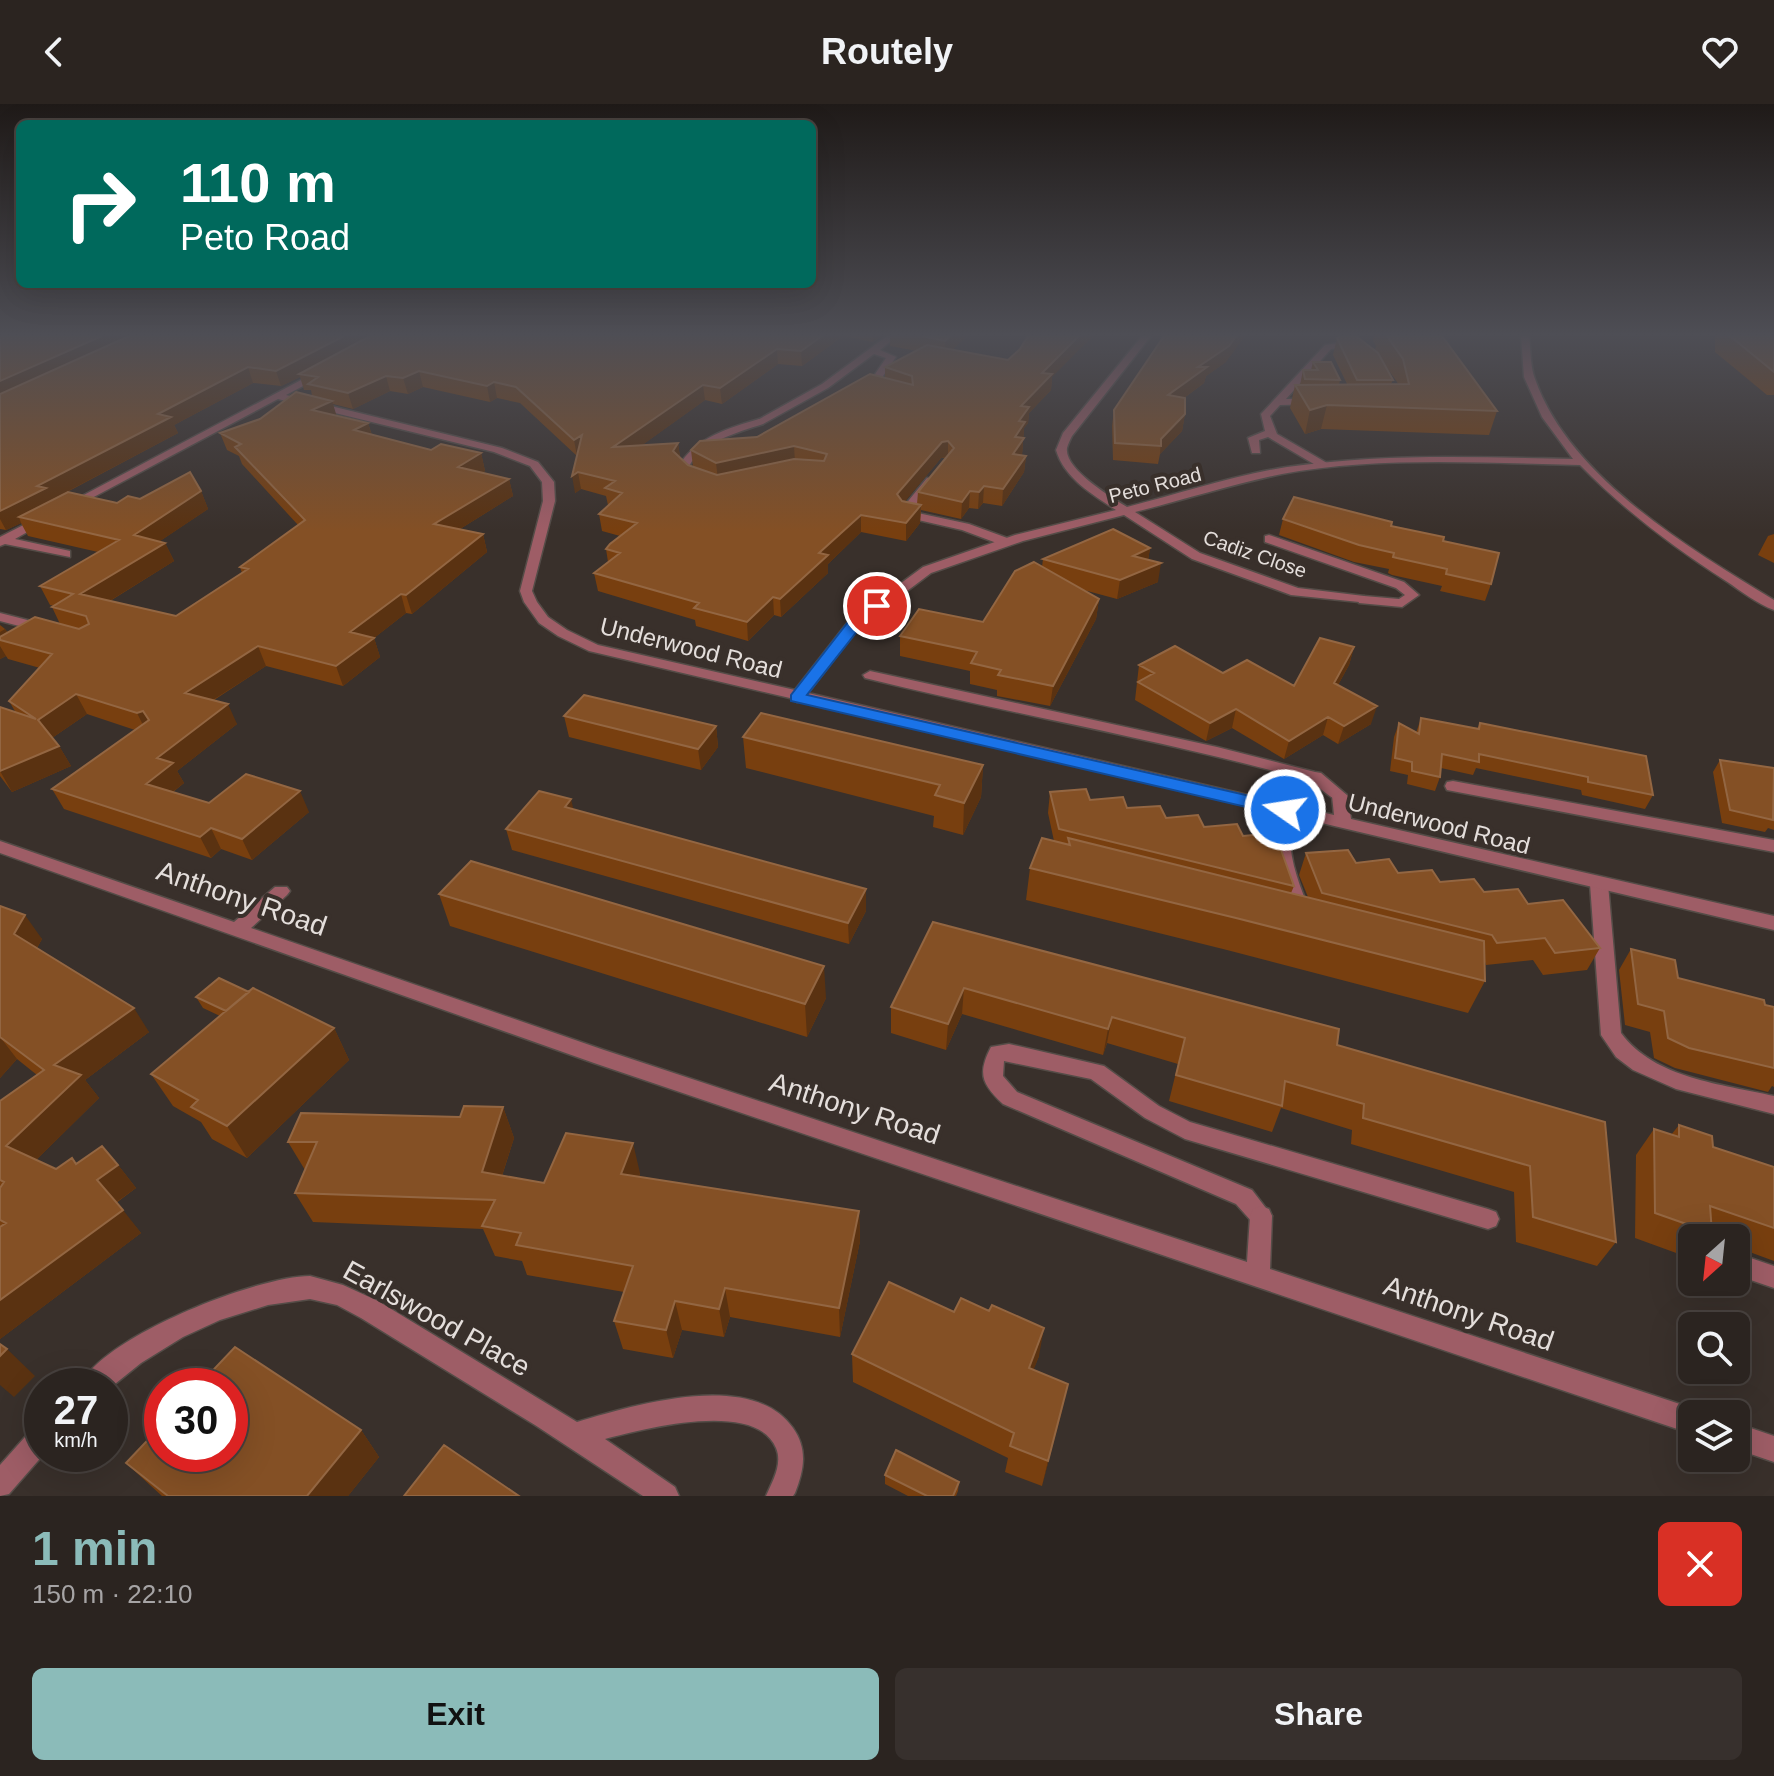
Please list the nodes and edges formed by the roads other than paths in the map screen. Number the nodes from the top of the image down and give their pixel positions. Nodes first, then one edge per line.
1 (267, 401) edge
2 (296, 401) edge
3 (798, 401) edge
4 (1094, 401) edge
5 (1536, 401) edge
6 (1278, 402) joint
7 (1320, 403) edge
8 (1270, 433) junction
9 (1256, 451) dead end
10 (1582, 462) junction
11 (1323, 465) junction
12 (936, 475) edge
13 (709, 483) edge
14 (1126, 511) junction
15 (1269, 539) dead end
16 (2, 541) edge
17 (1006, 542) junction
18 (66, 554) dead end
19 (1774, 606) edge
20 (0, 617) edge
21 (52, 631) edge
22 (870, 675) dead end
23 (797, 698) junction
24 (1453, 786) dead end
25 (1285, 810) junction
26 (1343, 823) junction
27 (1774, 846) edge
28 (0, 847) edge
29 (1599, 884) junction
30 (281, 891) dead end
31 (1276, 915) edge
32 (1774, 923) edge
33 (237, 930) junction
34 (1774, 1105) edge
35 (1488, 1219) dead end
36 (1750, 1269) edge
37 (1258, 1276) junction
38 (1774, 1277) edge
39 (112, 1368) edge
40 (1678, 1416) edge
41 (576, 1435) junction
42 (1750, 1441) edge
43 (1774, 1449) edge
44 (24, 1458) edge
45 (0, 1485) edge
46 (666, 1496) edge
47 (779, 1496) edge

1 - 16 street
2 - 23 street, Underwood Road
3 - 13 street
4 - 14 street, Cadiz Close
5 - 10 street
6 - 7 street
6 - 8 street
8 - 9 street
8 - 11 street
10 - 11 street, Peto Road
10 - 19 street
11 - 14 street, Peto Road
12 - 17 street
14 - 15 street, Cadiz Close
14 - 17 street, Peto Road
16 - 18 street
17 - 23 street, Peto Road
20 - 21 street
22 - 26 street
23 - 25 street, Underwood Road
24 - 27 street
25 - 26 street, Underwood Road
25 - 31 street
26 - 29 street, Underwood Road
28 - 33 street, Anthony Road
29 - 32 street, Underwood Road
29 - 34 street
30 - 33 street
33 - 37 street, Anthony Road
35 - 37 street
36 - 38 street
37 - 40 street, Anthony Road
39 - 41 street, Earlswood Place
41 - 46 street, Earlswood Place
41 - 47 street
42 - 43 street
44 - 45 street

